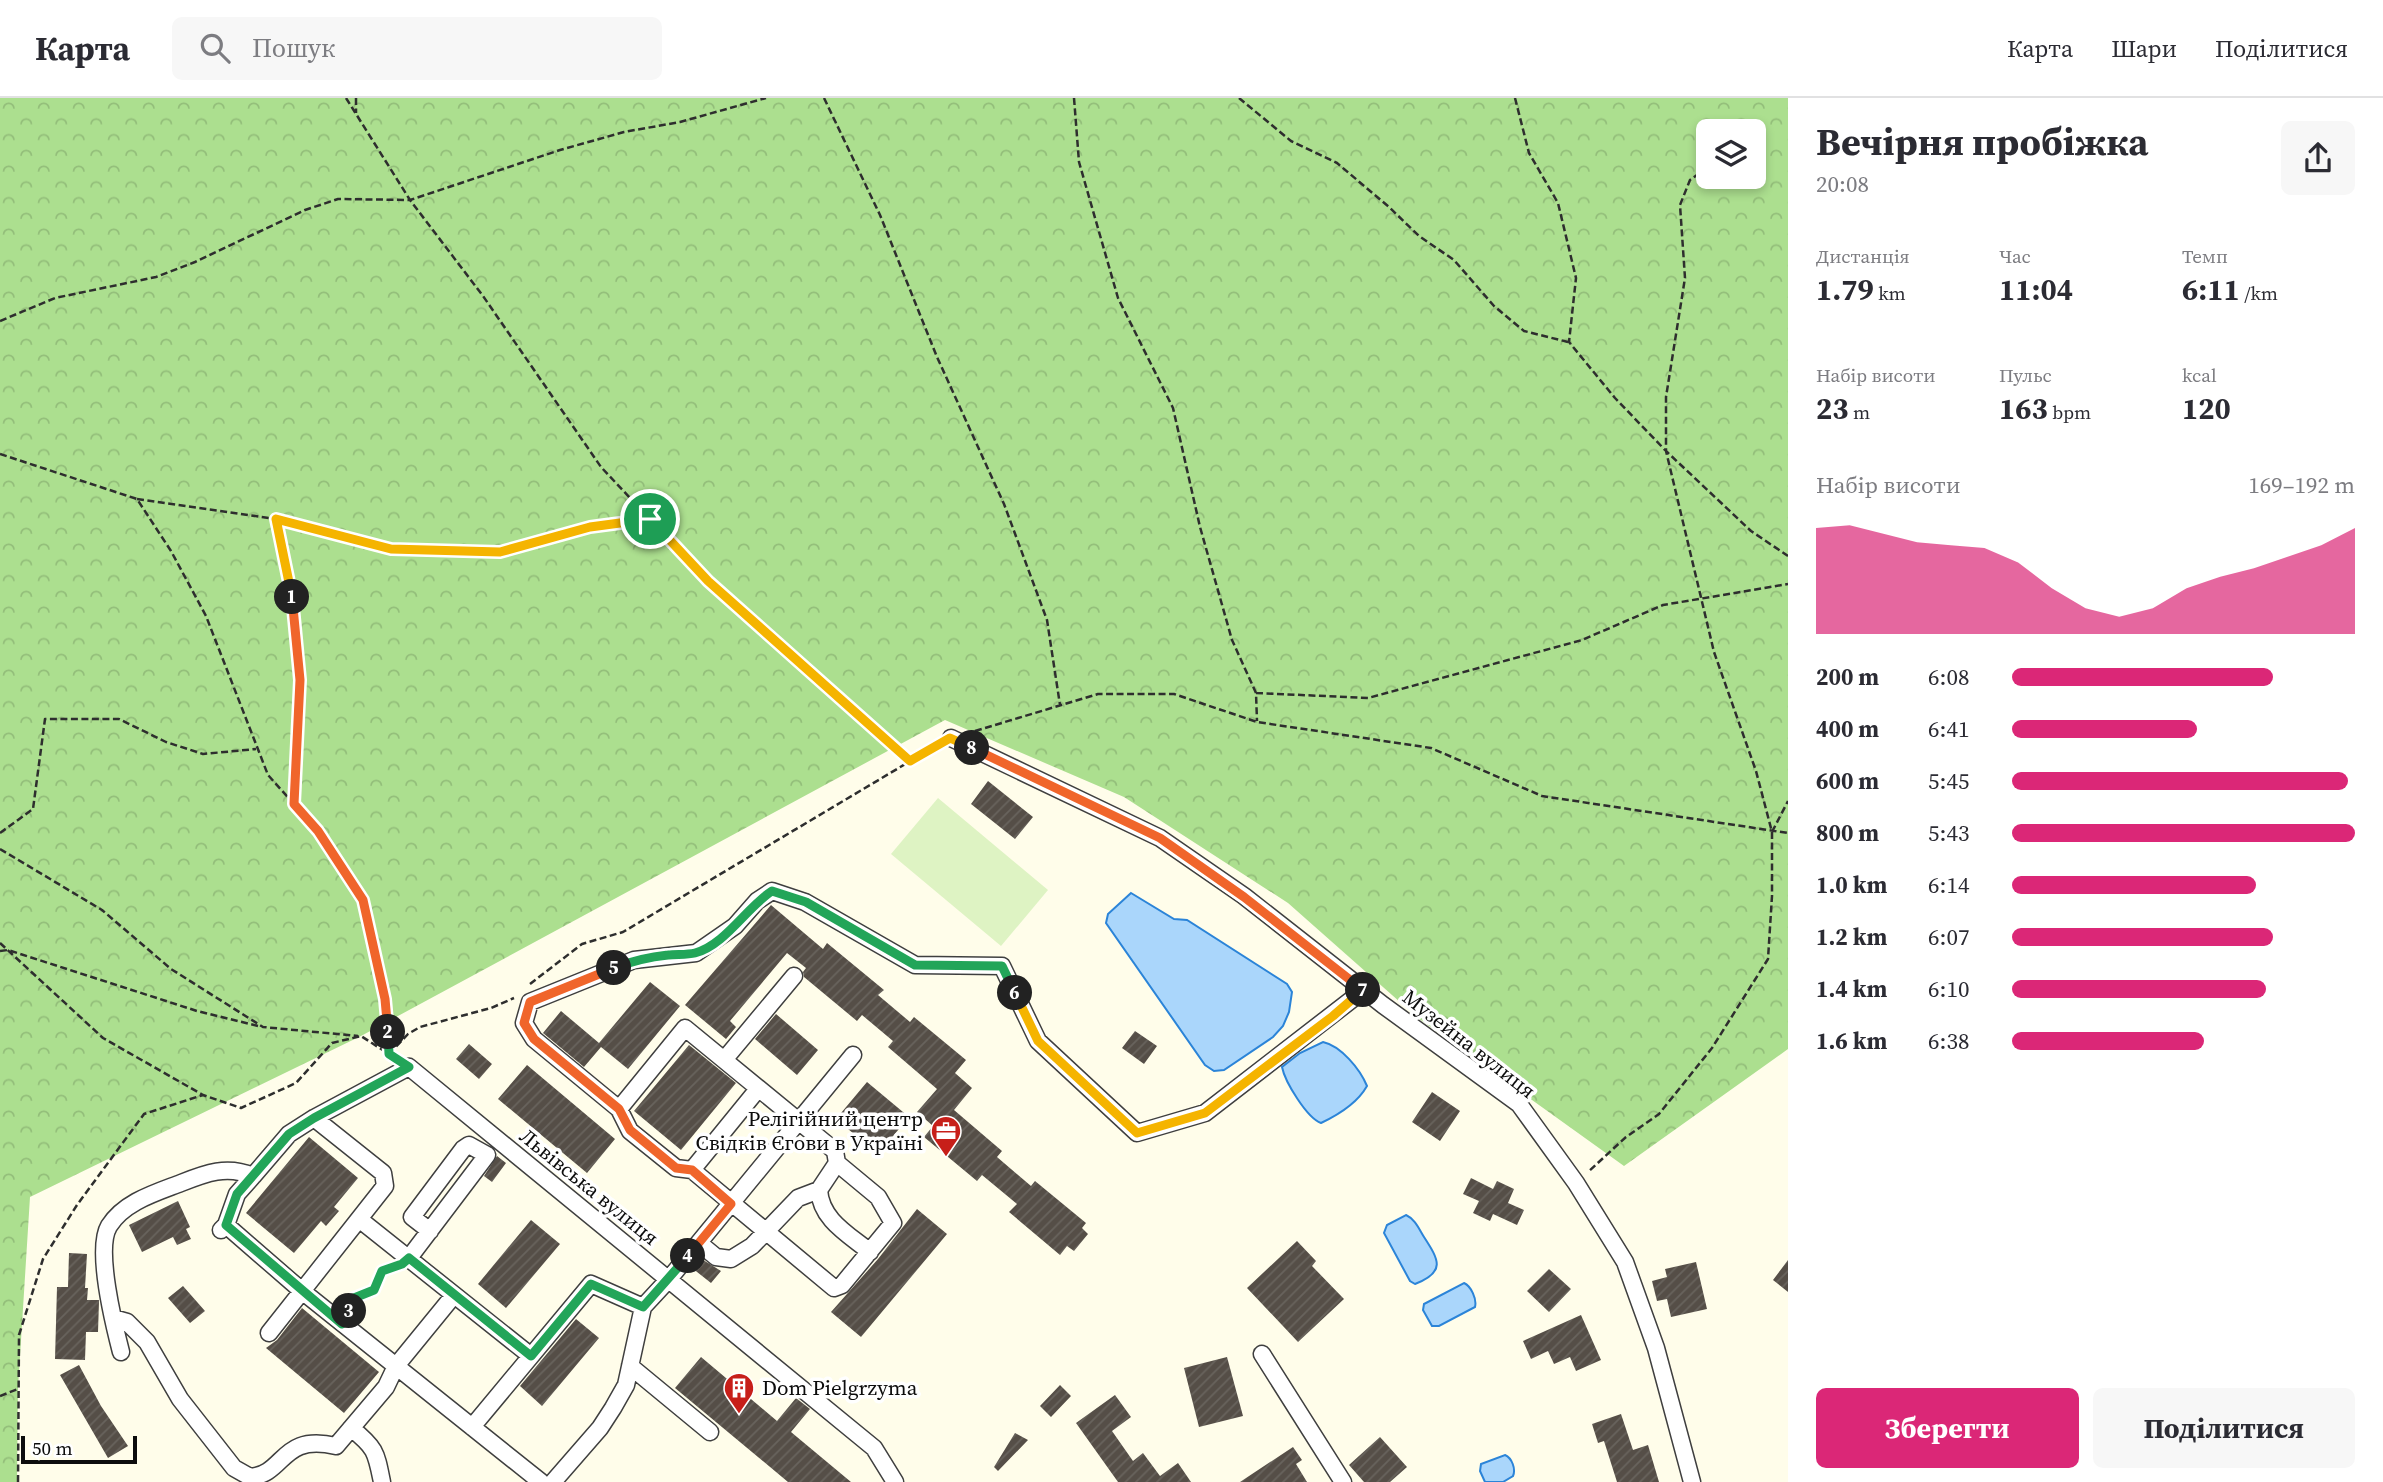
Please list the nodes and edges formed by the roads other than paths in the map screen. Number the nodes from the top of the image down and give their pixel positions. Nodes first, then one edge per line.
1 (950, 738) road end
2 (794, 976) dead end
3 (1364, 990) junction
4 (853, 1055) dead end
5 (724, 1060) junction
6 (758, 1089) junction
7 (619, 1109) junction
8 (314, 1118) junction
9 (799, 1122) junction
10 (498, 1140) junction
11 (487, 1155) junction
12 (837, 1163) junction
13 (692, 1170) junction
14 (253, 1176) junction
15 (819, 1190) junction
16 (731, 1204) junction
17 (359, 1219) junction
18 (430, 1231) junction
19 (766, 1232) junction
20 (699, 1243) junction
21 (870, 1252) junction
22 (409, 1258) junction
23 (669, 1279) junction
24 (302, 1291) junction
25 (454, 1295) junction
26 (643, 1307) junction
27 (113, 1318) junction
28 (269, 1333) dead end
29 (121, 1352) dead end
30 (1262, 1353) dead end
31 (531, 1356) junction
32 (396, 1366) junction
33 (630, 1366) junction
34 (472, 1427) junction
35 (351, 1428) junction
36 (710, 1432) dead end
37 (382, 1482) edge
38 (541, 1482) edge
39 (552, 1482) edge
40 (895, 1482) edge
41 (1343, 1482) edge
42 (1692, 1482) edge

1 - 3 street, Музейна вулиця
2 - 5 street
3 - 7 street
3 - 42 street, Музейна вулиця
4 - 9 street
5 - 6 street
5 - 7 street
6 - 9 street
6 - 13 street
7 - 13 street
8 - 10 street, Львівська вулиця
8 - 14 street
8 - 17 street
9 - 12 street
9 - 16 street
10 - 11 street
10 - 23 street, Львівська вулиця
11 - 18 street
11 - 18 street
12 - 15 street
12 - 21 street
13 - 16 street
14 - 24 street
14 - 27 street
15 - 19 street
15 - 21 street
16 - 19 street
16 - 20 street
17 - 22 street
17 - 24 street
18 - 22 street
19 - 20 street
19 - 21 street
20 - 23 street
22 - 25 street
23 - 26 street
23 - 40 street, Львівська вулиця
24 - 28 street
24 - 32 street
25 - 31 street
25 - 32 street
26 - 31 street
26 - 33 street
27 - 29 street
27 - 35 street
30 - 41 street
31 - 34 street
32 - 34 street
32 - 35 street
33 - 36 street
33 - 39 street
34 - 38 street
35 - 37 street

